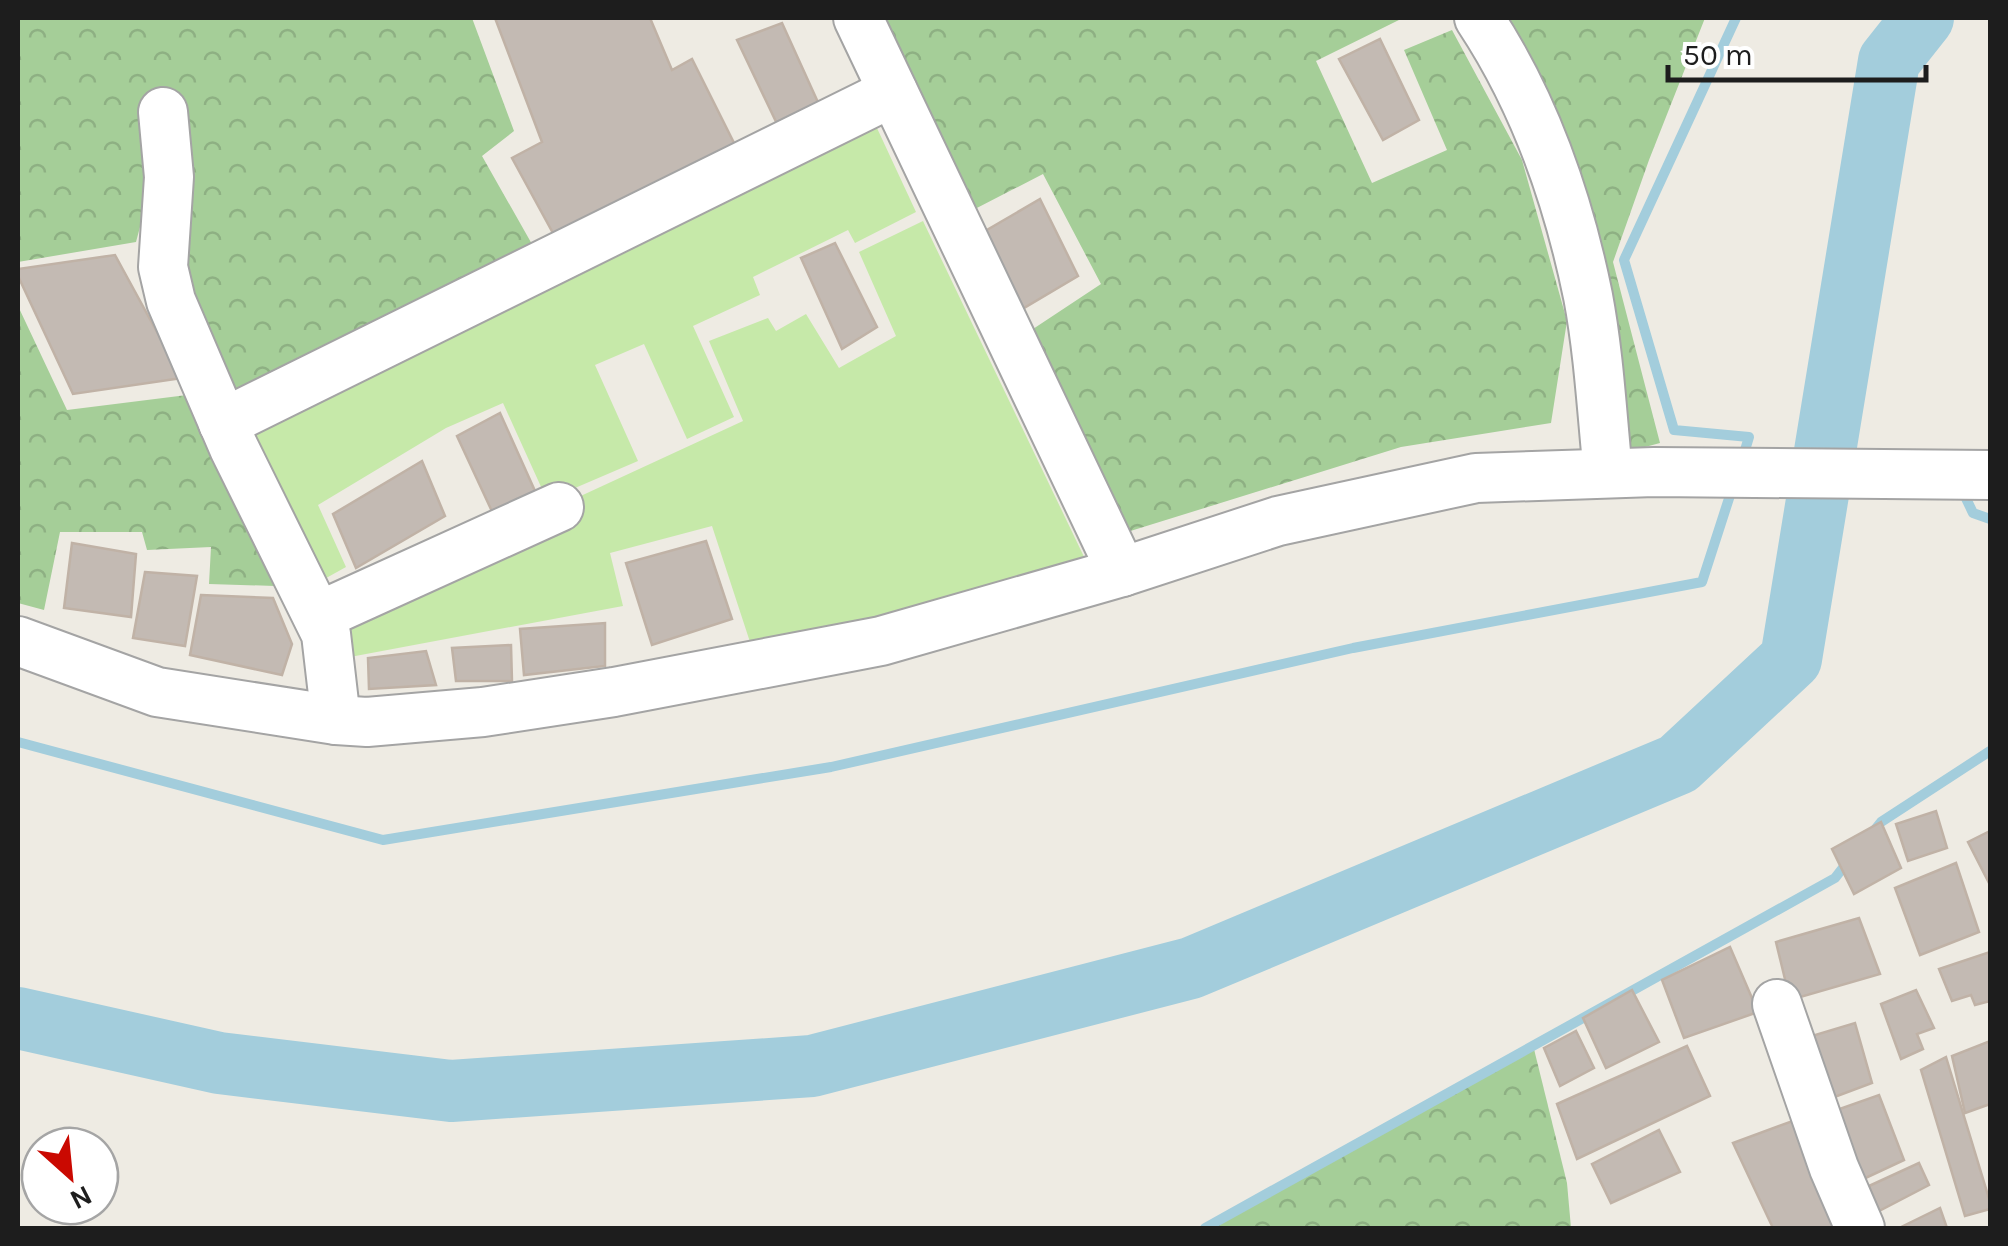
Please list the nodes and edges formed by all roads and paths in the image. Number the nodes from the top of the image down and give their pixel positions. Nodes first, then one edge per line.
1 (858, 18) edge
2 (1479, 18) edge
3 (893, 92) junction
4 (162, 112) dead end
5 (223, 423) junction
6 (1631, 472) junction
7 (1990, 476) edge
8 (559, 507) dead end
9 (1122, 572) junction
10 (318, 616) junction
11 (18, 640) edge
12 (336, 720) junction
13 (1777, 1004) dead end
14 (1860, 1228) edge

1 - 3 street
2 - 6 street
3 - 5 street
3 - 9 street
4 - 5 street
5 - 10 street
6 - 7 street
6 - 9 street
8 - 10 street
9 - 12 street
10 - 12 street
11 - 12 street
13 - 14 street

